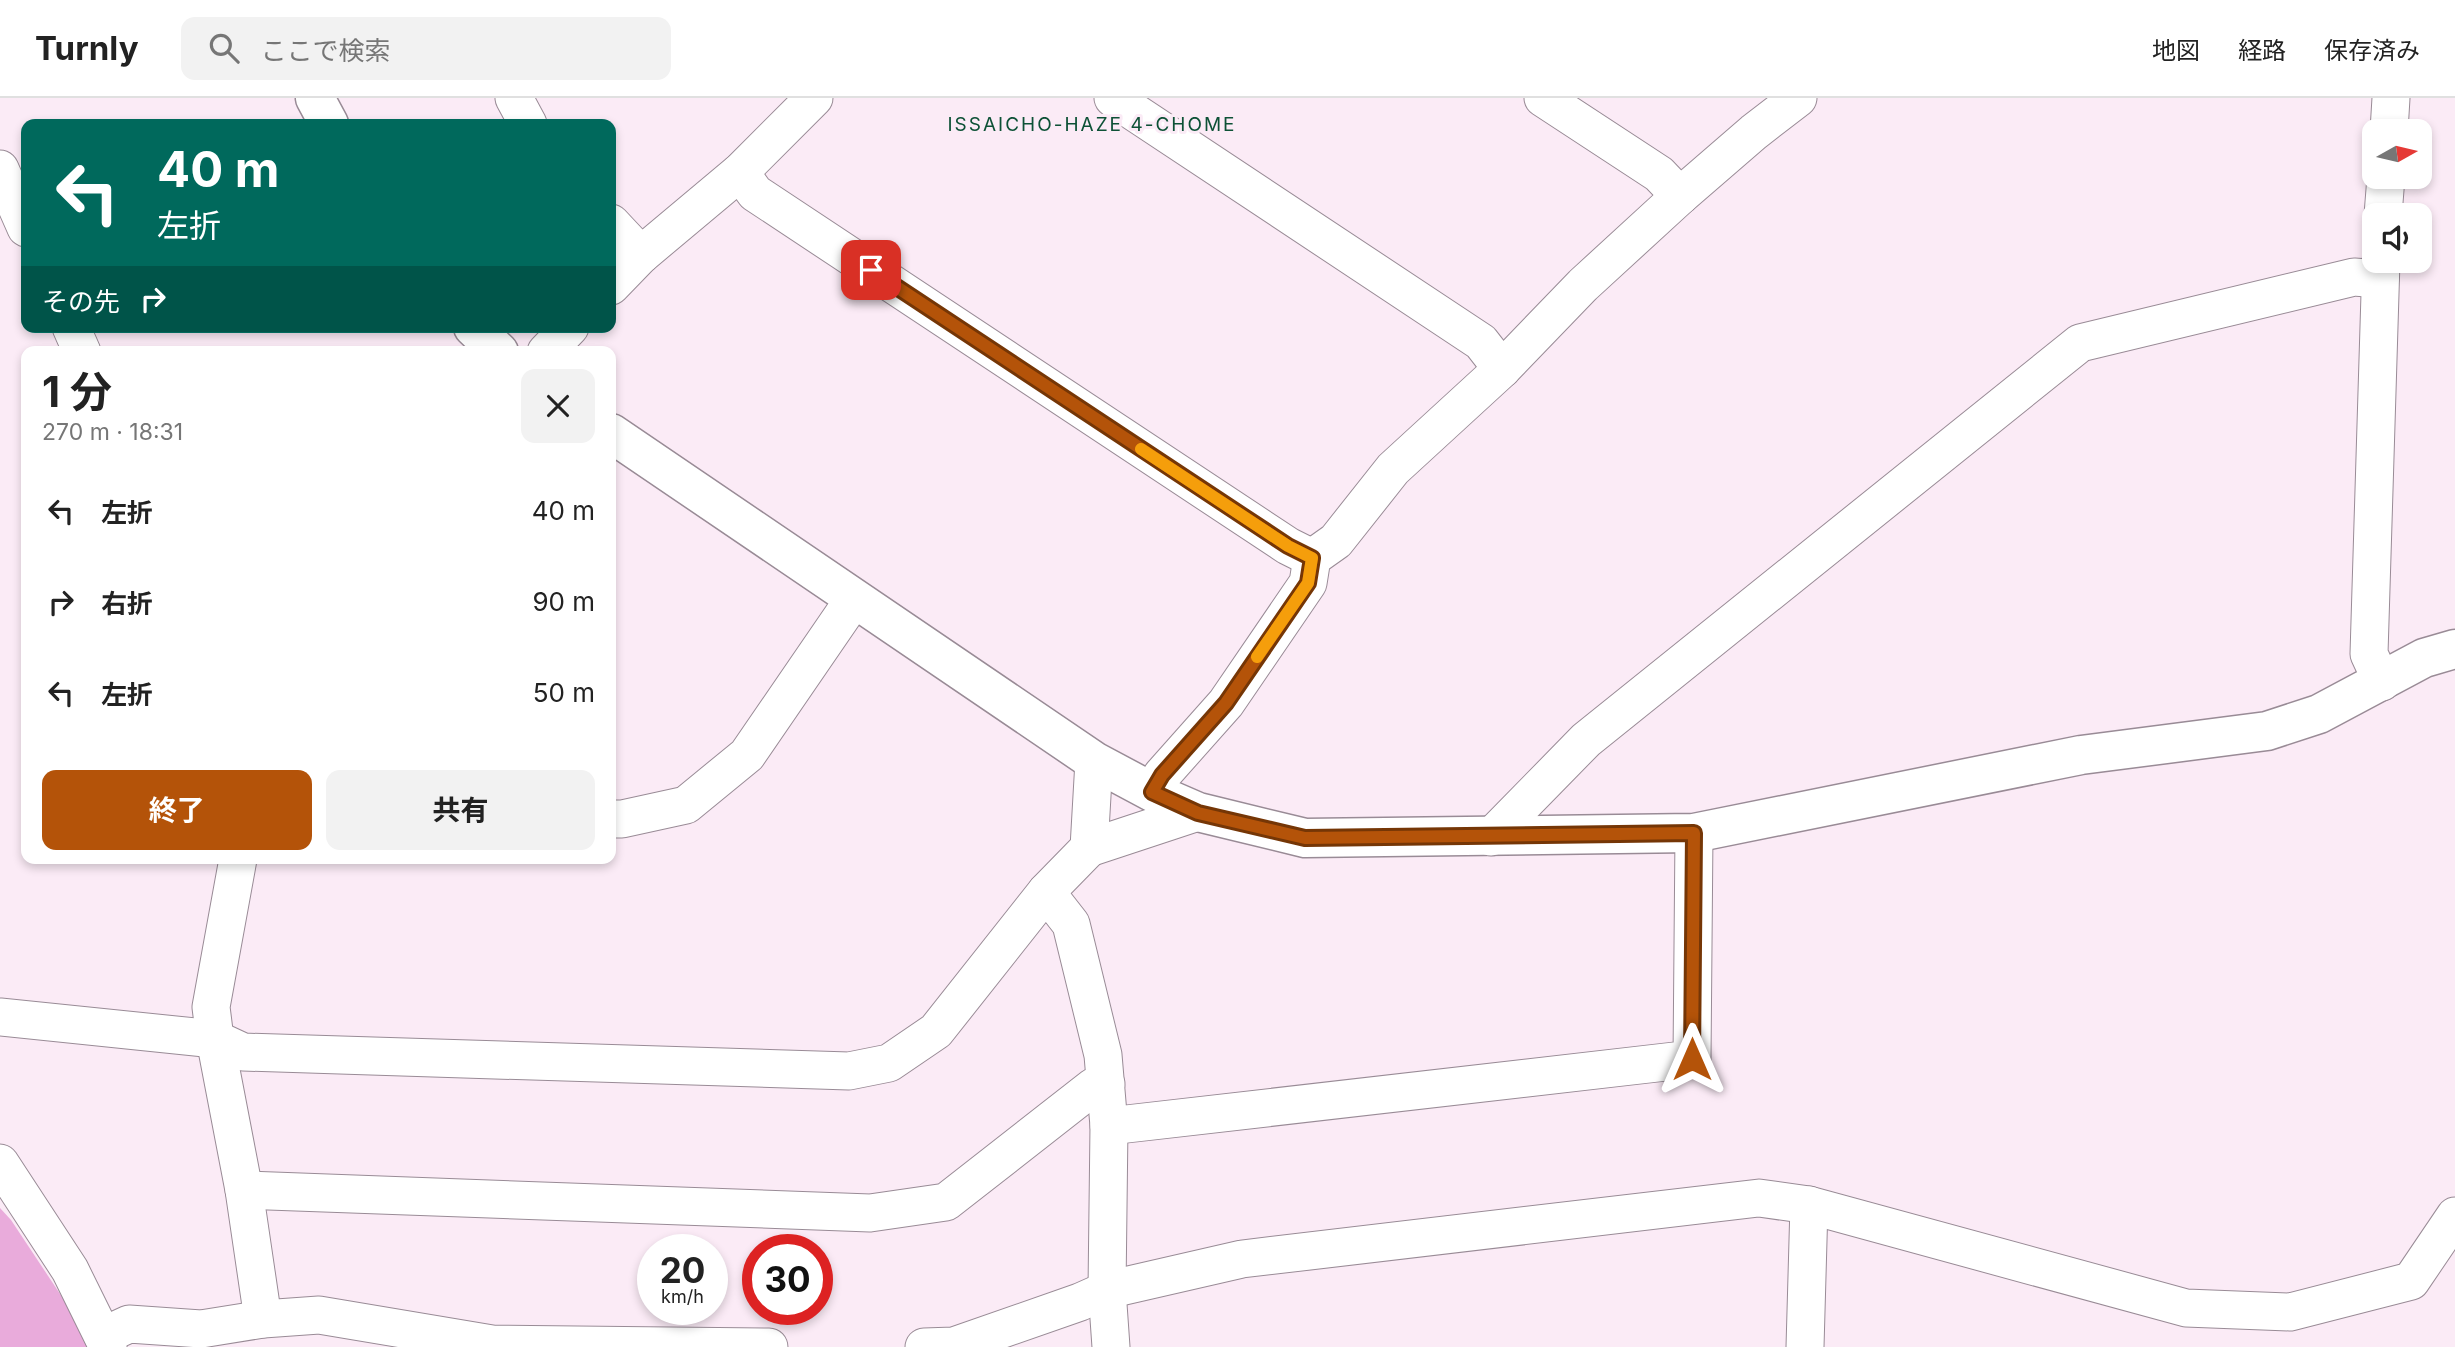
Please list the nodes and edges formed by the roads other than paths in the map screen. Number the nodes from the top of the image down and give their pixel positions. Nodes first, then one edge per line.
1 (315, 98) edge
2 (514, 98) edge
3 (814, 98) edge
4 (1114, 98) edge
5 (1543, 98) edge
6 (1798, 98) edge
7 (2391, 98) edge
8 (326, 119) edge
9 (525, 119) edge
10 (2390, 119) edge
11 (0, 169) edge
12 (740, 172) junction
13 (1680, 196) junction
14 (21, 217) edge
15 (616, 228) edge
16 (641, 255) junction
17 (2369, 273) edge
18 (2380, 273) edge
19 (616, 281) edge
20 (564, 333) edge
21 (552, 346) edge
22 (1502, 369) junction
23 (616, 436) edge
24 (1312, 558) junction
25 (854, 599) junction
26 (2455, 649) edge
27 (2382, 682) junction
28 (1094, 761) junction
29 (1152, 792) junction
30 (1198, 813) junction
31 (616, 818) edge
32 (1694, 833) junction
33 (1491, 837) junction
34 (1089, 848) junction
35 (237, 864) edge
36 (1046, 892) junction
37 (0, 1017) edge
38 (215, 1039) junction
39 (1106, 1084) junction
40 (1109, 1126) junction
41 (0, 1163) edge
42 (244, 1190) junction
43 (1809, 1205) junction
44 (2455, 1216) edge
45 (1107, 1290) junction
46 (263, 1319) junction
47 (105, 1342) edge
48 (769, 1347) edge
49 (924, 1347) edge
50 (1111, 1347) edge
51 (1805, 1347) edge

1 - 8 street
2 - 9 street
3 - 12 street
4 - 22 street
5 - 13 street
6 - 13 street
7 - 10 street
11 - 14 street
12 - 16 street
12 - 24 street
13 - 22 street
15 - 16 street
16 - 19 street
17 - 33 street
18 - 27 street
20 - 21 street
22 - 24 street
23 - 25 street
24 - 29 street
25 - 28 street
25 - 31 street
26 - 27 street
27 - 32 street
28 - 29 street
28 - 34 street
29 - 30 street
30 - 33 street
30 - 34 street
32 - 33 street
32 - 40 street
34 - 36 street
35 - 38 street
36 - 38 street
36 - 39 street
37 - 38 street
38 - 42 street
39 - 40 street
39 - 42 street
40 - 45 street
41 - 47 street
42 - 46 street
43 - 44 street
43 - 45 street
43 - 51 street
45 - 49 street
45 - 50 street
46 - 47 street
46 - 48 street

